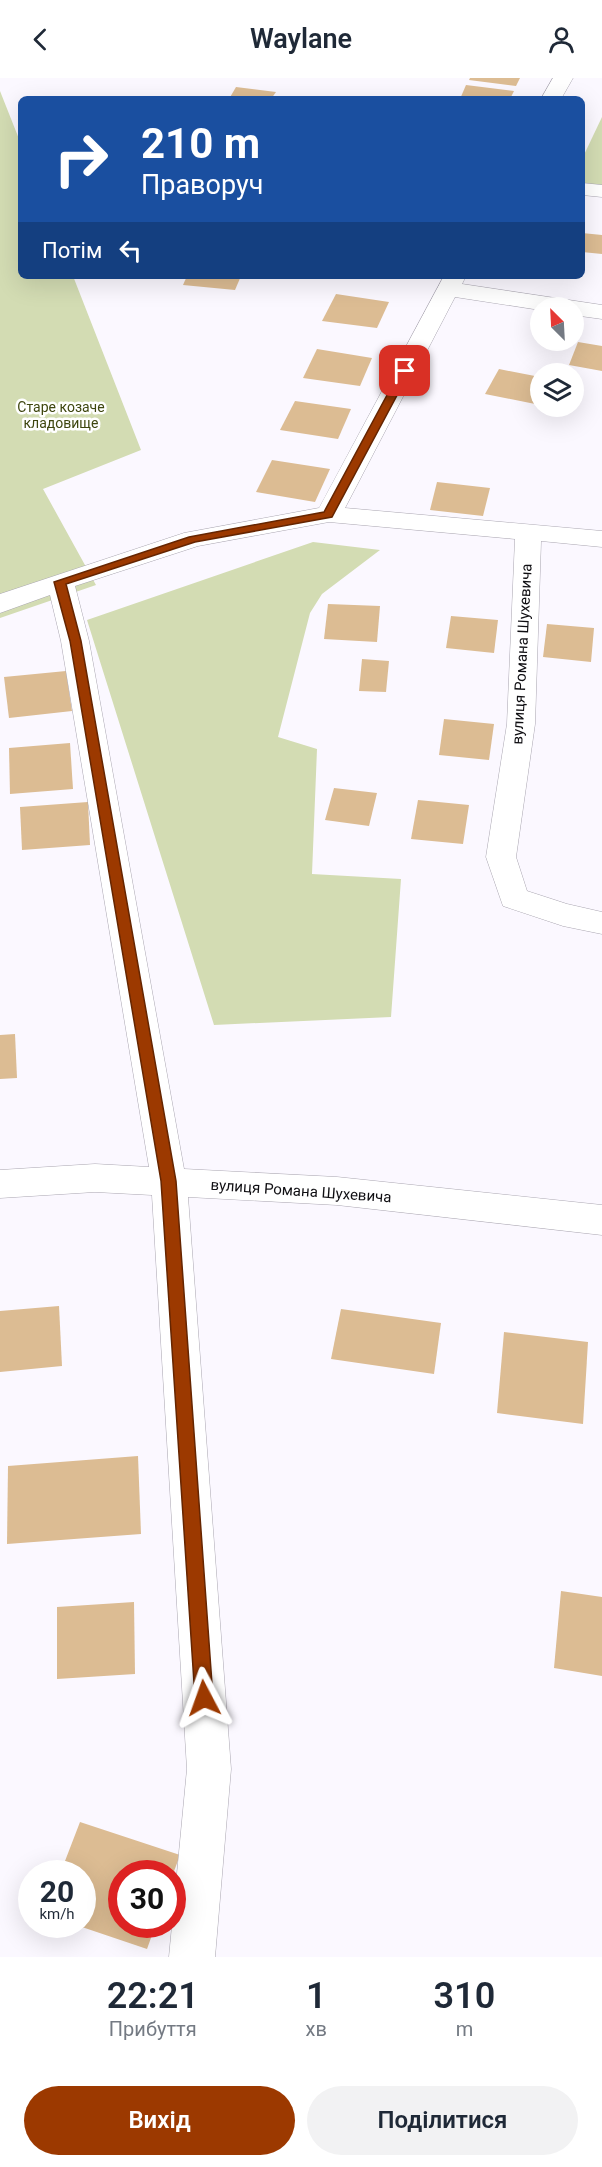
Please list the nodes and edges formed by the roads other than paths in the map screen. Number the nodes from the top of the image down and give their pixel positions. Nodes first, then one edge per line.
1 (563, 78) edge
2 (553, 96) edge
3 (585, 189) edge
4 (602, 191) edge
5 (452, 283) edge
6 (602, 312) edge
7 (328, 514) junction
8 (528, 532) junction
9 (602, 539) edge
10 (60, 582) junction
11 (0, 604) edge
12 (602, 923) edge
13 (169, 1181) junction
14 (0, 1184) edge
15 (602, 1220) edge
16 (192, 1957) edge

1 - 2 street
3 - 4 street
5 - 6 street
5 - 7 street
7 - 8 street
7 - 10 street
8 - 9 street
8 - 12 street, вулиця Романа Шухевича
10 - 11 street
10 - 13 street
13 - 14 street, вулиця Романа Шухевича
13 - 15 street, вулиця Романа Шухевича
13 - 16 street

